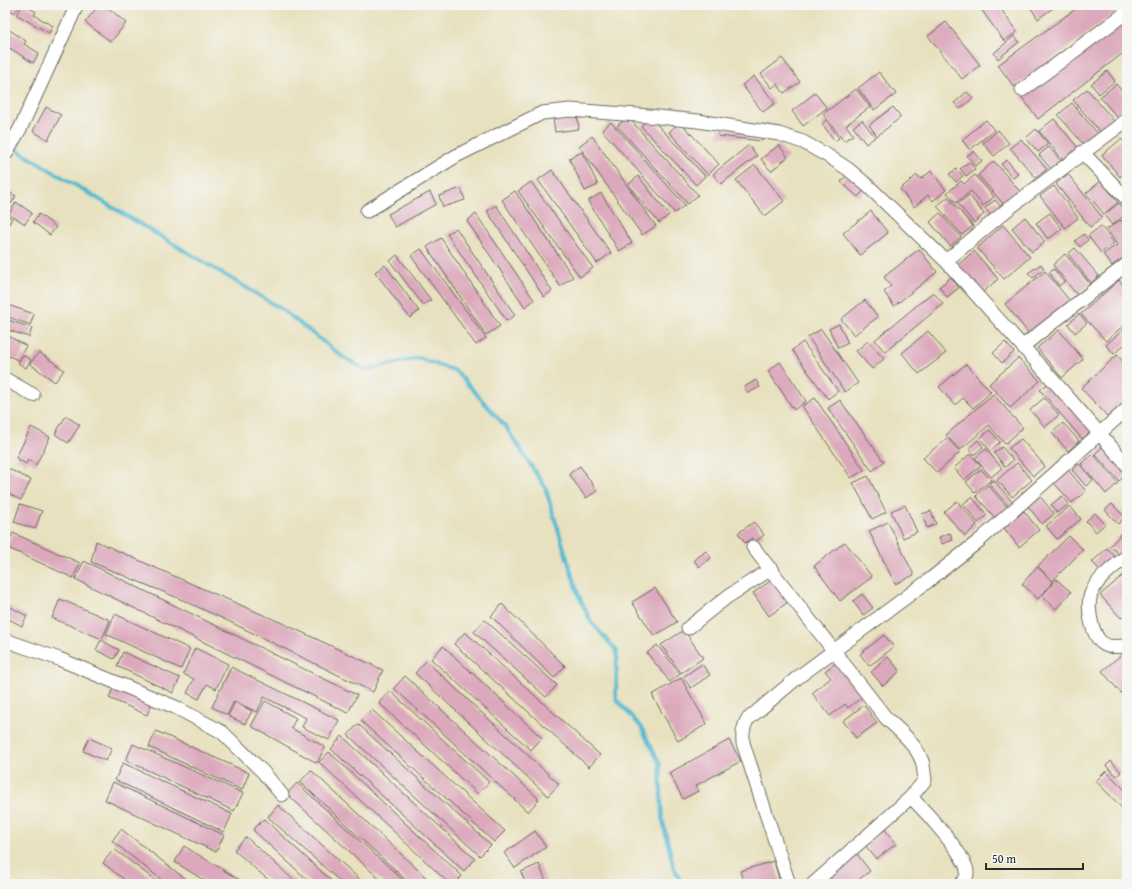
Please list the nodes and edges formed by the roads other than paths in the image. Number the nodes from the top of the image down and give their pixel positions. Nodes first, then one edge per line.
1 (77, 5) edge
2 (1127, 12) edge
3 (1022, 90) dead end
4 (1127, 120) edge
5 (1082, 152) junction
6 (5, 155) edge
7 (1127, 199) edge
8 (367, 211) dead end
9 (946, 262) junction
10 (1127, 264) edge
11 (1023, 346) junction
12 (5, 379) edge
13 (33, 395) dead end
14 (1127, 409) edge
15 (1099, 433) junction
16 (1127, 465) edge
17 (753, 547) dead end
18 (1127, 556) edge
19 (771, 569) junction
20 (688, 628) dead end
21 (5, 640) edge
22 (1127, 646) edge
23 (834, 652) junction
24 (282, 795) dead end
25 (911, 797) junction
26 (789, 884) edge
27 (813, 884) edge
28 (961, 884) edge

1 - 6 street
2 - 3 street
4 - 5 street
5 - 7 street
5 - 9 street
8 - 9 street
9 - 11 street
10 - 11 street
11 - 15 street
12 - 13 street
14 - 15 street
15 - 16 street
15 - 23 street
17 - 19 street
18 - 22 street
19 - 20 street
19 - 23 street
21 - 24 street
23 - 25 street
23 - 26 street
25 - 27 street
25 - 28 street

